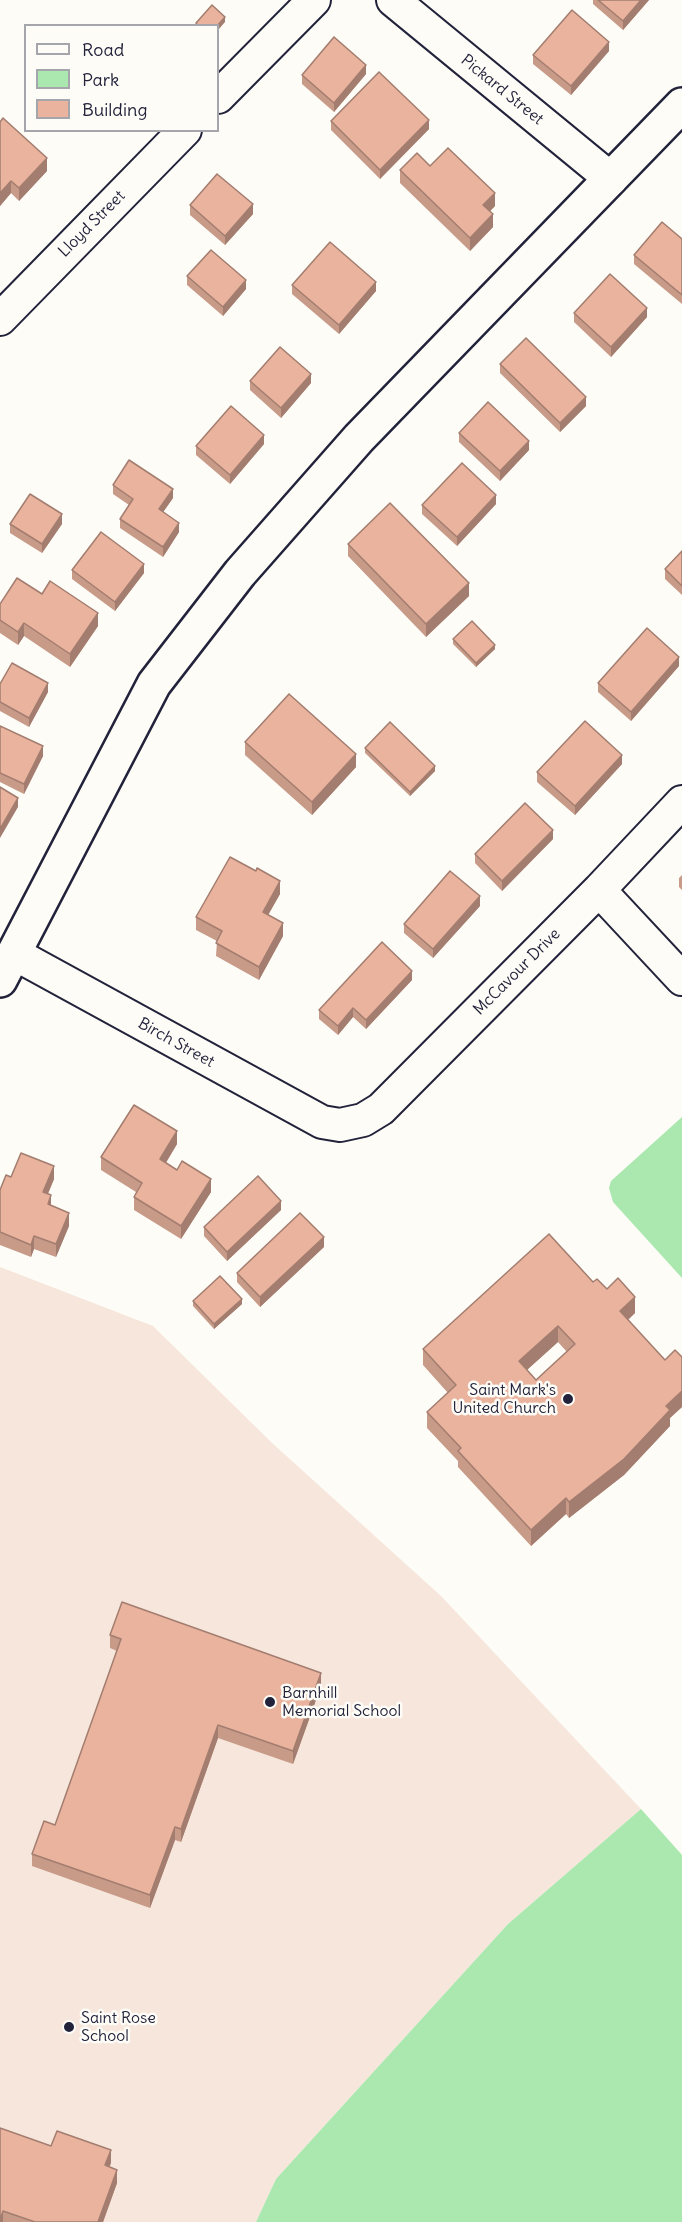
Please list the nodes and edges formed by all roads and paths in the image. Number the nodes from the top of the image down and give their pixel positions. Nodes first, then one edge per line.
1 (314, 0) edge
2 (393, 0) edge
3 (219, 96) edge
4 (682, 105) edge
5 (183, 132) edge
6 (611, 179) junction
7 (0, 319) edge
8 (682, 802) edge
9 (598, 890) junction
10 (7, 967) edge
11 (682, 979) edge
12 (340, 1125) joint

1 - 3 street
2 - 6 street, Pickard Street
4 - 6 main road
5 - 7 street, Lloyd Street
6 - 10 main road
8 - 9 street, McCavour Drive
9 - 11 street
9 - 12 street, McCavour Drive
10 - 12 street, Birch Street

